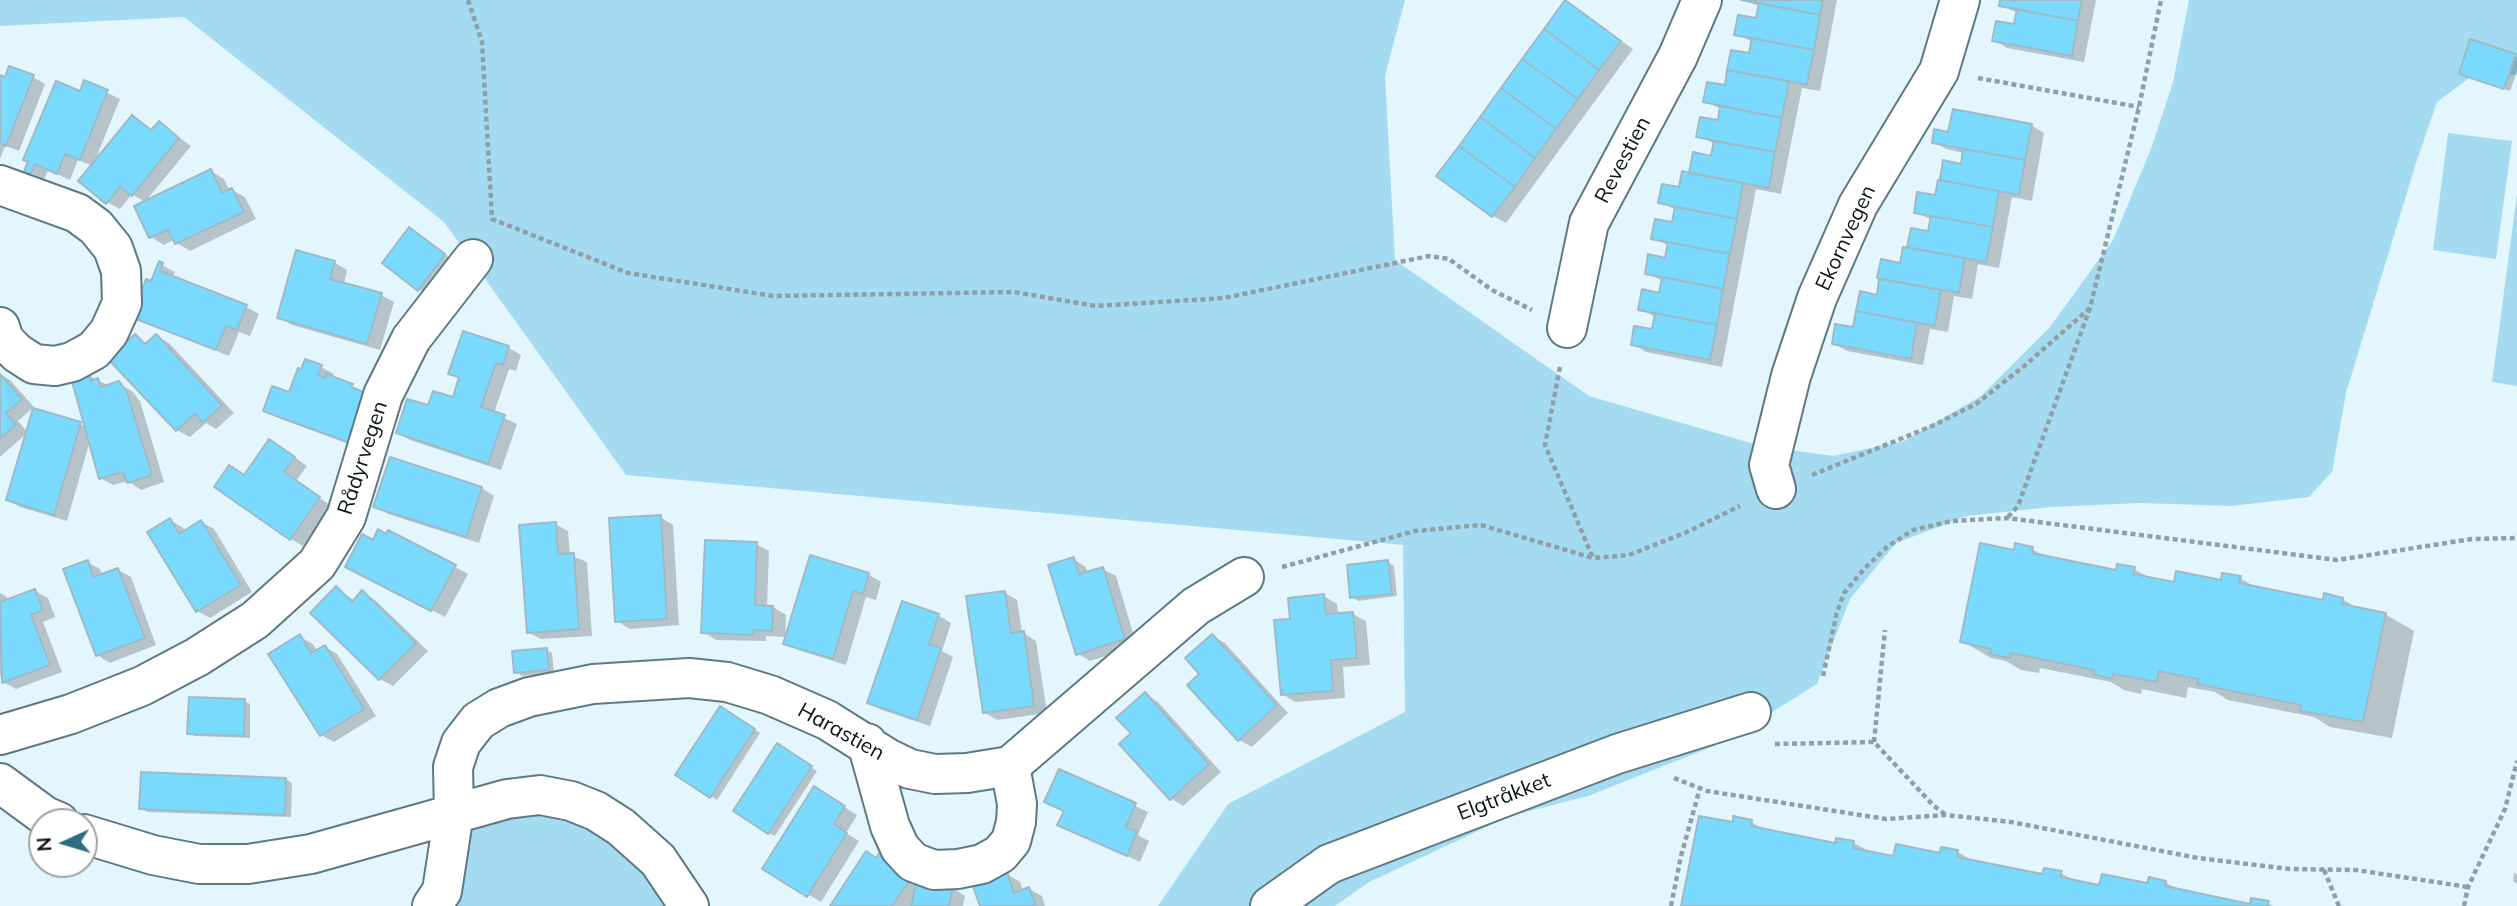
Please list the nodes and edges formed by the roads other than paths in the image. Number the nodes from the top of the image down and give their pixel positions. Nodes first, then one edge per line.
1 (1702, 0) edge
2 (1960, 0) edge
3 (0, 185) edge
4 (472, 259) dead end
5 (0, 327) edge
6 (1567, 328) road end
7 (1776, 489) road end
8 (1244, 577) road end
9 (1751, 712) dead end
10 (0, 735) edge
11 (867, 743) junction
12 (1010, 766) junction
13 (0, 783) edge
14 (34, 808) edge
15 (454, 813) junction
16 (98, 840) edge
17 (432, 906) edge
18 (689, 906) edge
19 (1270, 906) edge

1 - 6 street, Revestien
2 - 7 street, Ekornvegen
3 - 5 street
4 - 10 street, Rådyrvegen
8 - 12 street
9 - 19 street, Elgtråkket
11 - 12 street, Harastien
11 - 12 street
11 - 15 street, Harastien
13 - 14 street
15 - 16 street
15 - 17 street
15 - 18 street

